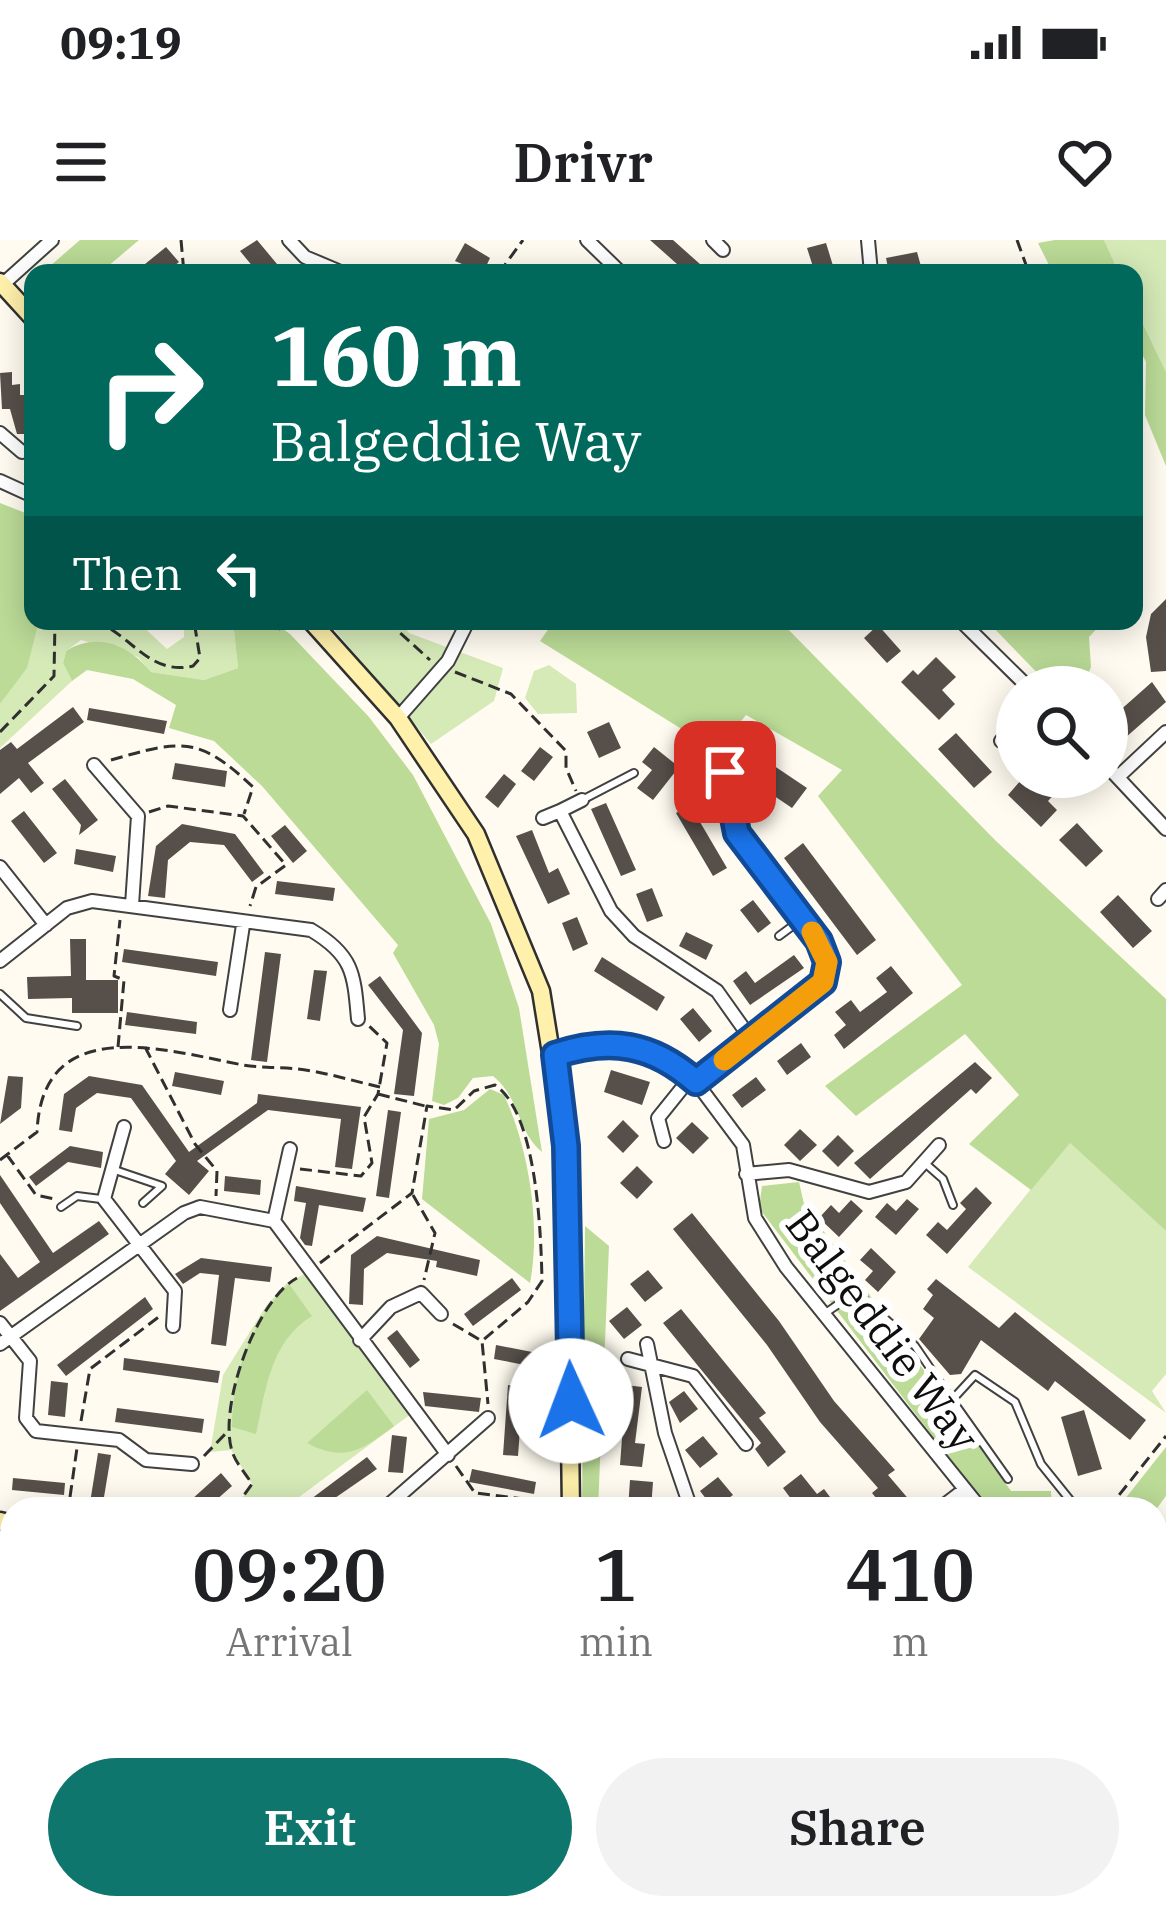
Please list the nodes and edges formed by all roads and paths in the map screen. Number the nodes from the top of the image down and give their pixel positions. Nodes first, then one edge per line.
1 (52, 240) edge
2 (289, 240) edge
3 (587, 240) edge
4 (322, 264) edge
5 (612, 264) edge
6 (1, 283) edge
7 (24, 308) edge
8 (0, 434) edge
9 (22, 452) dead end
10 (56, 630) edge
11 (117, 630) edge
12 (195, 630) edge
13 (318, 630) edge
14 (396, 630) edge
15 (463, 630) edge
16 (970, 630) edge
17 (1007, 666) edge
18 (443, 667) junction
19 (398, 718) junction
20 (0, 732) edge
21 (1166, 732) edge
22 (94, 766) joint
23 (1128, 768) edge
24 (725, 772) dead end
25 (634, 773) dead end
26 (1128, 788) edge
27 (699, 793) dead end
28 (581, 800) junction
29 (560, 811) junction
30 (138, 816) junction
31 (243, 816) junction
32 (543, 818) dead end
33 (1166, 829) edge
34 (737, 833) junction
35 (0, 867) edge
36 (777, 888) joint
37 (127, 904) junction
38 (802, 919) junction
39 (46, 925) junction
40 (243, 925) junction
41 (778, 936) dead end
42 (0, 962) edge
43 (0, 994) edge
44 (230, 1010) dead end
45 (358, 1019) joint
46 (76, 1026) dead end
47 (751, 1039) junction
48 (145, 1046) junction
49 (118, 1048) junction
50 (555, 1055) junction
51 (694, 1079) junction
52 (379, 1090) junction
53 (427, 1106) junction
54 (642, 1117) dead end
55 (658, 1118) junction
56 (124, 1127) dead end
57 (664, 1141) dead end
58 (939, 1145) dead end
59 (290, 1148) dead end
60 (7, 1155) junction
61 (0, 1160) edge
62 (924, 1162) junction
63 (286, 1167) junction
64 (112, 1169) junction
65 (566, 1169) junction
66 (532, 1173) junction
67 (746, 1174) junction
68 (412, 1192) junction
69 (104, 1199) junction
70 (143, 1203) dead end
71 (64, 1204) joint
72 (953, 1205) dead end
73 (213, 1210) junction
74 (274, 1221) junction
75 (136, 1245) junction
76 (310, 1270) junction
77 (421, 1294) junction
78 (176, 1304) junction
79 (441, 1314) joint
80 (824, 1315) junction
81 (0, 1323) edge
82 (173, 1326) dead end
83 (360, 1340) junction
84 (5, 1341) edge
85 (482, 1341) junction
86 (647, 1343) dead end
87 (628, 1359) dead end
88 (648, 1366) junction
89 (952, 1400) junction
90 (488, 1418) joint
91 (232, 1427) junction
92 (1166, 1436) edge
93 (79, 1437) junction
94 (746, 1444) dead end
95 (448, 1455) junction
96 (192, 1464) joint
97 (1008, 1479) dead end
98 (475, 1493) junction
99 (967, 1494) junction
100 (70, 1497) dead end
101 (243, 1497) edge
102 (408, 1497) edge
103 (475, 1497) edge
104 (505, 1497) edge
105 (571, 1497) edge
106 (687, 1497) edge
107 (961, 1497) edge
108 (970, 1497) edge
109 (1068, 1497) edge
110 (1118, 1497) edge

1 - 6 street
2 - 4 street
3 - 5 street
6 - 7 street
8 - 9 street
10 - 20 path
11 - 12 path
13 - 19 street
14 - 18 path
15 - 18 street
16 - 17 street
18 - 19 street
18 - 28 path
19 - 50 street
21 - 23 street
22 - 30 street
22 - 31 path
24 - 34 lane
25 - 28 lane
26 - 33 street
27 - 34 lane
28 - 29 street
29 - 32 street
29 - 47 street
30 - 31 path
30 - 37 street
31 - 40 path
34 - 36 lane
35 - 39 street
36 - 38 street
37 - 39 street
37 - 40 street
37 - 49 path
38 - 41 lane
38 - 47 street
39 - 42 street
40 - 44 street
40 - 45 street
43 - 46 lane
45 - 52 path
47 - 51 street
48 - 49 path
48 - 52 path
48 - 73 path
49 - 60 path
50 - 51 street, Balgeddie Way
50 - 65 street
51 - 55 street
51 - 67 street, Balgeddie Way
52 - 53 path
52 - 63 path
53 - 66 path
53 - 68 path
54 - 55 street
55 - 57 street
56 - 64 street
58 - 62 street
59 - 63 street
60 - 61 path
60 - 71 path
62 - 67 street
62 - 72 lane
63 - 74 street
64 - 69 street
64 - 70 lane
65 - 66 path
65 - 105 street
66 - 85 path
67 - 80 street, Balgeddie Way
68 - 76 path
68 - 77 path
69 - 71 lane
69 - 75 street
73 - 74 street
73 - 75 street
74 - 76 street
75 - 78 street
75 - 84 street
76 - 83 street
76 - 91 path
77 - 79 street
77 - 83 street
78 - 82 street
78 - 93 path
79 - 85 path
80 - 89 lane
80 - 99 street, Balgeddie Way
81 - 84 street
83 - 95 street
84 - 93 street
85 - 90 path
86 - 88 street
87 - 88 street
88 - 94 street
88 - 106 street
89 - 97 lane
89 - 109 lane
90 - 95 street
91 - 96 path
91 - 101 path
92 - 110 path
93 - 96 street
93 - 100 path
95 - 98 path
95 - 102 street
98 - 103 path
98 - 104 path
99 - 107 street
99 - 108 street, Balgeddie Way

